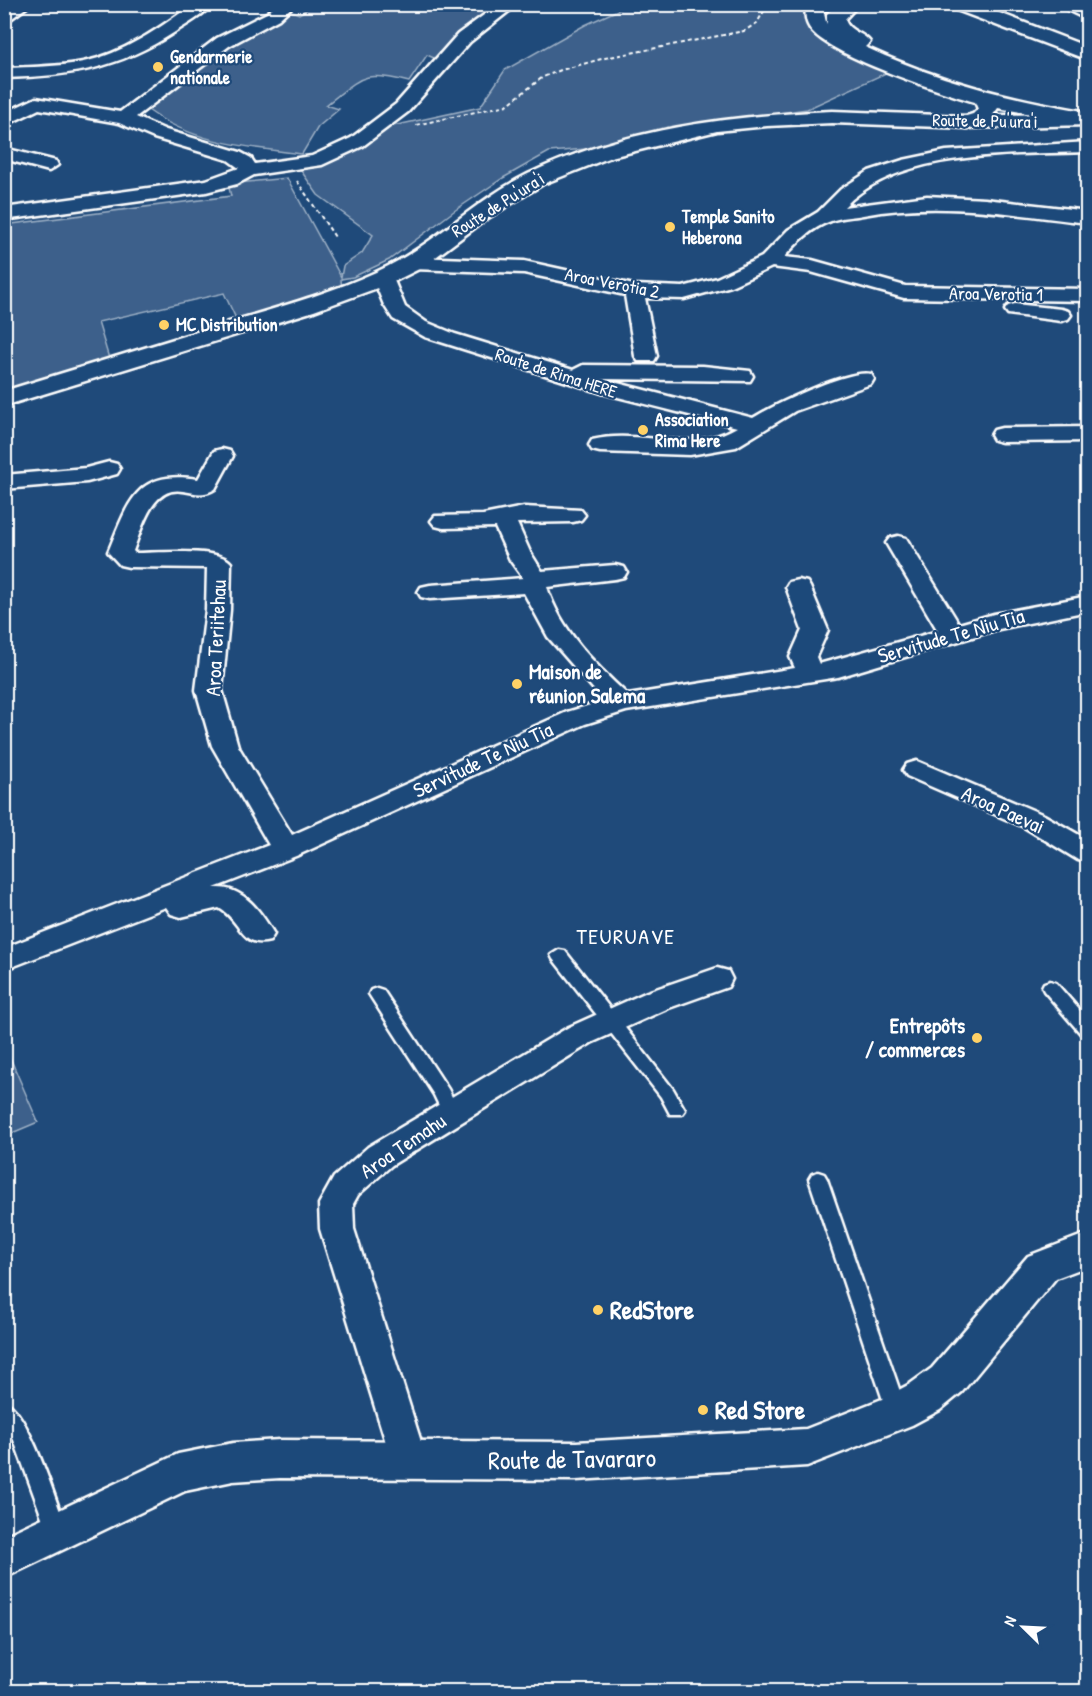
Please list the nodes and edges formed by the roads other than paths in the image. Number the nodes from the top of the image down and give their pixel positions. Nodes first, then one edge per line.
1 (40, 4) edge
2 (52, 4) edge
3 (60, 4) edge
4 (204, 4) edge
5 (287, 4) edge
6 (510, 4) edge
7 (815, 4) edge
8 (850, 4) edge
9 (941, 4) edge
10 (958, 4) edge
11 (999, 4) edge
12 (1064, 4) edge
13 (22, 6) edge
14 (978, 12) junction
15 (1024, 14) junction
16 (1088, 15) edge
17 (4, 19) edge
18 (1088, 32) edge
19 (1088, 39) edge
20 (1088, 54) edge
21 (4, 73) edge
22 (983, 98) junction
23 (123, 118) junction
24 (1088, 119) edge
25 (4, 121) edge
26 (967, 122) junction
27 (1088, 147) edge
28 (4, 153) edge
29 (50, 165) dead end
30 (249, 170) junction
31 (4, 214) edge
32 (825, 216) junction
33 (1088, 217) edge
34 (769, 261) junction
35 (413, 263) junction
36 (383, 278) junction
37 (634, 291) junction
38 (904, 292) junction
39 (1088, 295) edge
40 (1061, 315) dead end
41 (497, 354) junction
42 (646, 356) dead end
43 (742, 376) dead end
44 (863, 379) dead end
45 (4, 399) edge
46 (756, 425) junction
47 (1088, 434) edge
48 (1002, 435) dead end
49 (600, 445) dead end
50 (222, 456) dead end
51 (109, 469) dead end
52 (4, 482) edge
53 (573, 515) dead end
54 (504, 519) junction
55 (443, 521) dead end
56 (898, 543) dead end
57 (615, 572) dead end
58 (537, 583) junction
59 (798, 587) dead end
60 (430, 592) dead end
61 (1088, 603) edge
62 (952, 635) junction
63 (810, 673) junction
64 (622, 704) junction
65 (917, 770) dead end
66 (286, 849) junction
67 (1088, 853) edge
68 (139, 908) junction
69 (259, 934) dead end
70 (560, 955) dead end
71 (4, 960) edge
72 (717, 979) dead end
73 (1050, 987) dead end
74 (377, 994) dead end
75 (610, 1021) junction
76 (1088, 1031) edge
77 (676, 1110) dead end
78 (451, 1113) junction
79 (818, 1179) dead end
80 (1088, 1249) edge
81 (4, 1409) edge
82 (897, 1412) junction
83 (408, 1461) junction
84 (57, 1531) junction
85 (4, 1558) edge

1 - 13 street
2 - 3 street
4 - 21 street
5 - 23 street
6 - 30 street
7 - 22 main road
8 - 22 main road
9 - 14 main road
10 - 14 main road
11 - 15 main road
12 - 16 street
13 - 17 street
14 - 20 main road
15 - 18 main road
15 - 19 main road
22 - 24 main road
22 - 26 main road
23 - 25 street
23 - 30 street
24 - 26 main road, Route de Pu'ura'i
26 - 35 main road, Route de Pu'ura'i
27 - 32 street, Aroa Verotia 2
28 - 29 street
30 - 31 street
32 - 33 street, Aroa Verotia 2
32 - 34 street, Aroa Verotia 2
34 - 37 street, Aroa Verotia 2
34 - 38 street, Aroa Verotia 1
35 - 36 main road, Route de Pu'ura'i
35 - 37 street, Aroa Verotia 2
36 - 41 street, Route de Rima HERE
36 - 45 main road, Route de Pu'ura'i
37 - 42 street
38 - 39 street, Aroa Verotia 1
38 - 40 street, Aroa Verotia 1
41 - 43 street
41 - 46 street, Route de Rima HERE
44 - 46 street
46 - 49 street
47 - 48 street
50 - 66 street, Aroa Teriitehau
51 - 52 street
53 - 54 street
54 - 55 street
54 - 58 street
56 - 62 street
57 - 58 street
58 - 60 street
58 - 64 street
59 - 63 street
61 - 62 street, Servitude Te Niu Tia
62 - 63 street, Servitude Te Niu Tia
63 - 64 street, Servitude Te Niu Tia
64 - 66 street, Servitude Te Niu Tia
65 - 67 street, Aroa Paevai
66 - 68 street, Servitude Te Niu Tia
68 - 69 street
68 - 71 street, Servitude Te Niu Tia
70 - 75 lane
72 - 75 street, Aroa Temahu
73 - 76 lane
74 - 78 lane
75 - 77 lane
75 - 78 street, Aroa Temahu
78 - 83 street, Aroa Temahu
79 - 82 lane
80 - 82 main road, Route de Tavararo
81 - 84 lane
82 - 83 main road, Route de Tavararo
83 - 84 main road, Route de Tavararo
84 - 85 main road, Route de Tavararo

